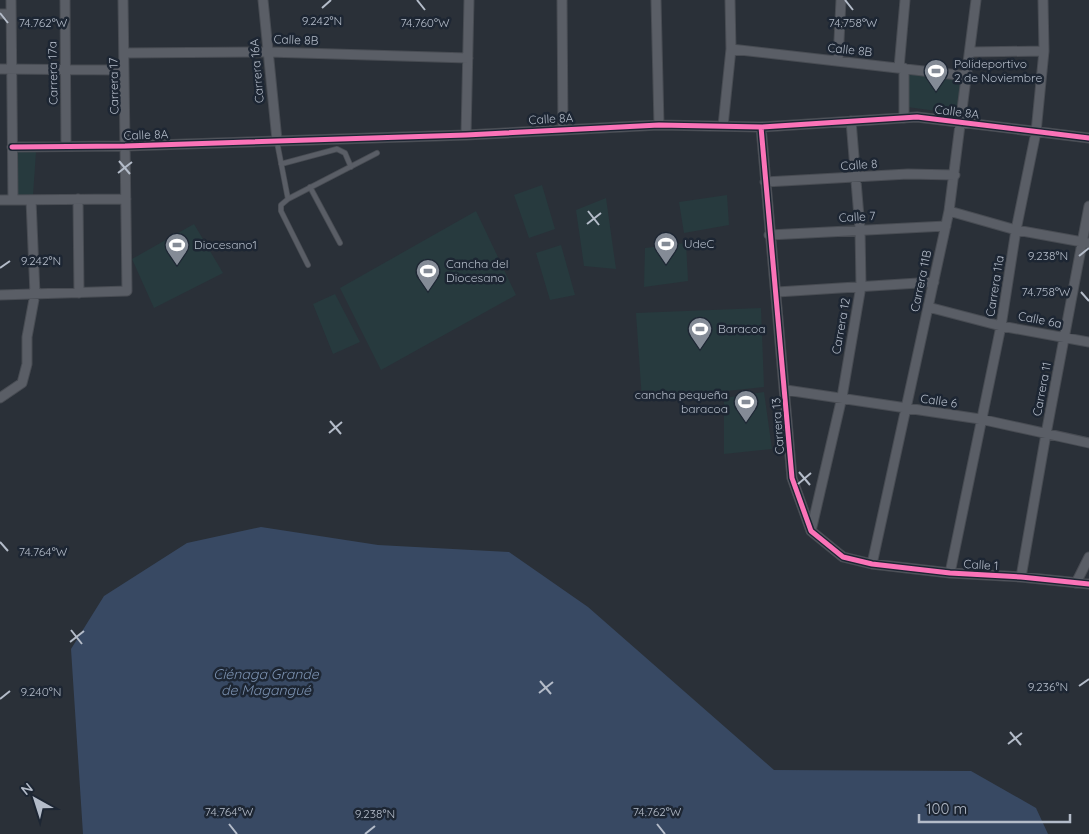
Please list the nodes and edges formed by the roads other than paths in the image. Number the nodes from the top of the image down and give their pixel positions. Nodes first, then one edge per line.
1 (11, 0) edge
2 (65, 0) edge
3 (123, 0) edge
4 (263, 0) edge
5 (469, 0) edge
6 (562, 0) edge
7 (656, 0) edge
8 (730, 0) edge
9 (841, 0) edge
10 (905, 0) edge
11 (976, 0) edge
12 (1043, 0) edge
13 (0, 14) edge
14 (11, 14) junction
15 (731, 49) junction
16 (1044, 51) junction
17 (268, 52) junction
18 (971, 52) junction
19 (124, 53) junction
20 (468, 58) junction
21 (838, 61) junction
22 (901, 68) junction
23 (0, 69) edge
24 (12, 70) junction
25 (66, 70) junction
26 (124, 70) junction
27 (967, 76) junction
28 (904, 118) junction
29 (851, 121) junction
30 (961, 123) junction
31 (659, 125) junction
32 (723, 126) junction
33 (761, 127) junction
34 (563, 128) junction
35 (1036, 132) junction
36 (466, 135) junction
37 (1089, 138) edge
38 (277, 140) junction
39 (66, 146) junction
40 (125, 146) junction
41 (12, 147) junction
42 (377, 153) dead end
43 (281, 164) junction
44 (351, 167) junction
45 (955, 175) junction
46 (856, 178) junction
47 (765, 182) junction
48 (310, 187) junction
49 (78, 199) junction
50 (126, 199) junction
51 (288, 199) junction
52 (0, 200) edge
53 (13, 200) junction
54 (30, 200) junction
55 (1089, 206) edge
56 (949, 211) junction
57 (946, 226) junction
58 (860, 229) junction
59 (1016, 230) junction
60 (769, 234) junction
61 (340, 243) dead end
62 (1086, 243) edge
63 (308, 265) dead end
64 (934, 282) junction
65 (861, 286) junction
66 (777, 292) junction
67 (80, 293) junction
68 (35, 294) junction
69 (0, 295) edge
70 (928, 307) junction
71 (1001, 326) junction
72 (1064, 338) junction
73 (1089, 342) edge
74 (786, 390) junction
75 (842, 397) junction
76 (0, 398) edge
77 (906, 409) junction
78 (980, 420) junction
79 (1046, 434) junction
80 (1089, 443) edge
81 (811, 532) junction
82 (1089, 557) edge
83 (872, 564) junction
84 (950, 573) junction
85 (1021, 577) junction
86 (1076, 583) junction
87 (1089, 584) edge

1 - 14 street
2 - 25 street, Carrera 17a
3 - 19 street, Carrera 17
4 - 17 street, Carrera 16A
5 - 20 street
6 - 34 street
7 - 31 street
8 - 15 street
9 - 21 street
10 - 22 street
11 - 18 street, Carrera 11B
12 - 16 street, Carrera 11a
13 - 14 street
14 - 24 street
15 - 21 street, Calle 8B
15 - 32 street
16 - 18 street
16 - 35 street, Carrera 11a
17 - 19 street, Calle 8B
17 - 20 street, Calle 8B
17 - 38 street, Carrera 16A
18 - 27 street, Carrera 11B
19 - 26 street, Carrera 17
20 - 36 street
21 - 22 street, Calle 8B
22 - 27 street, Calle 8B
22 - 28 street
23 - 24 street
24 - 25 street
24 - 41 street
25 - 26 street
25 - 39 street, Carrera 17a
26 - 40 street, Carrera 17
27 - 30 street, Carrera 11B
28 - 29 street, Calle 8A
28 - 30 street, Calle 8A
29 - 33 street, Calle 8A
29 - 46 street, Carrera 12
30 - 35 street, Calle 8A
30 - 45 street, Carrera 11B
31 - 32 street, Calle 8A
31 - 34 street, Calle 8A
32 - 33 street, Calle 8A
33 - 47 street, Carrera 13
34 - 36 street, Calle 8A
35 - 37 street, Calle 8A
35 - 59 street, Carrera 11a
36 - 38 street, Calle 8A
38 - 40 street, Calle 8A
38 - 43 lane
39 - 40 street, Calle 8A
39 - 41 street, Calle 8A
40 - 50 street, Carrera 17
41 - 53 street
42 - 44 lane
43 - 44 lane
43 - 51 lane
44 - 48 lane
45 - 46 street, Calle 8
45 - 56 street, Carrera 11B
46 - 47 street, Calle 8
46 - 58 street, Carrera 12
47 - 60 street, Carrera 13
48 - 51 lane
48 - 61 lane
49 - 50 street
49 - 54 street
49 - 67 street
50 - 67 street, Carrera 17
51 - 63 lane
52 - 53 street
53 - 54 street
54 - 68 street
55 - 62 street, Carrera 11
56 - 57 street, Carrera 11B
56 - 59 street
57 - 58 street, Calle 7
57 - 64 street, Carrera 11B
58 - 60 street, Calle 7
58 - 65 street, Carrera 12
59 - 62 street
59 - 71 street, Carrera 11a
60 - 66 street, Carrera 13
62 - 72 street, Carrera 11
64 - 65 street
64 - 70 street, Carrera 11B
65 - 66 street
65 - 75 street, Carrera 12
66 - 74 street, Carrera 13
67 - 68 street
68 - 69 street
68 - 76 street
70 - 71 street, Calle 6a
70 - 77 street, Carrera 11B
71 - 72 street, Calle 6a
71 - 78 street, Carrera 11a
72 - 73 street, Calle 6a
72 - 79 street, Carrera 11
74 - 75 street, Calle 6
74 - 81 street, Carrera 13
75 - 77 street, Calle 6
75 - 81 street, Carrera 12
77 - 78 street, Calle 6
77 - 83 street, Carrera 11B
78 - 79 street, Calle 6
78 - 84 street, Carrera 11a
79 - 80 street, Calle 6
79 - 85 street, Carrera 11
81 - 83 street
82 - 86 street
83 - 84 street, Calle 1
84 - 85 street, Calle 1
85 - 86 street, Calle 1
86 - 87 street, Calle 1

